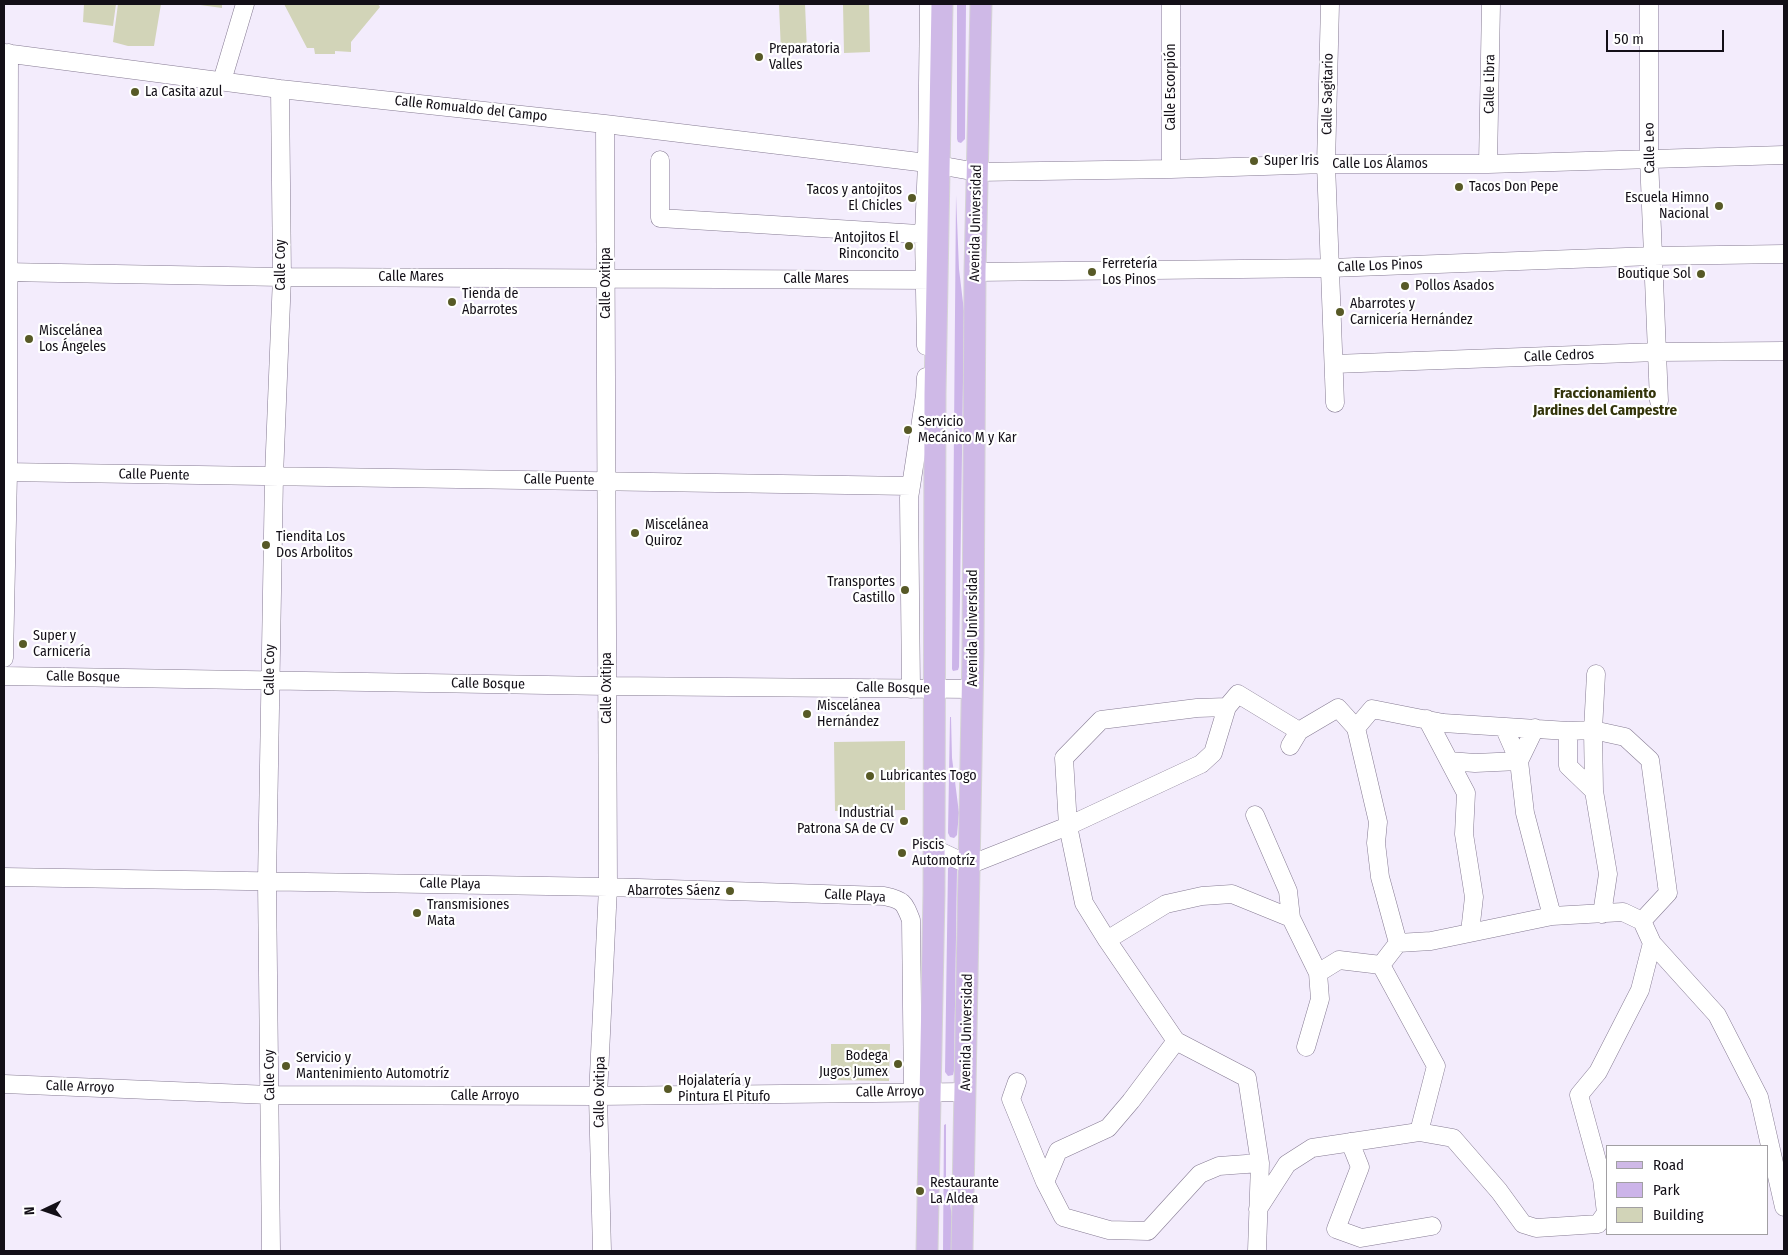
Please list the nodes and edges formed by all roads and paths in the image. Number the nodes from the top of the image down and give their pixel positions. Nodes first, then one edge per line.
1 (245, 4) edge
2 (928, 4) edge
3 (942, 4) edge
4 (981, 4) edge
5 (1171, 4) edge
6 (1330, 4) edge
7 (1491, 4) edge
8 (1649, 4) edge
9 (6, 53) edge
10 (222, 81) junction
11 (280, 89) junction
12 (605, 124) junction
13 (1784, 155) edge
14 (1649, 158) junction
15 (660, 160) dead end
16 (933, 163) junction
17 (1326, 164) junction
18 (1488, 164) junction
19 (1171, 169) junction
20 (977, 172) junction
21 (931, 235) junction
22 (1784, 254) edge
23 (1654, 256) junction
24 (1330, 268) junction
25 (6, 272) edge
26 (975, 272) junction
27 (282, 277) junction
28 (606, 278) junction
29 (932, 280) junction
30 (1784, 351) edge
31 (1657, 352) junction
32 (1334, 364) junction
33 (1659, 401) dead end
34 (1335, 403) dead end
35 (6, 472) edge
36 (274, 476) junction
37 (607, 481) junction
38 (910, 486) junction
39 (4, 658) edge
40 (1596, 674) dead end
41 (4, 676) edge
42 (270, 680) junction
43 (607, 686) junction
44 (911, 689) junction
45 (934, 689) junction
46 (973, 689) junction
47 (1227, 707) junction
48 (1427, 719) junction
49 (1504, 727) junction
50 (1356, 728) junction
51 (1535, 728) junction
52 (1593, 730) junction
53 (1568, 732) junction
54 (1449, 761) junction
55 (1519, 761) junction
56 (1594, 791) junction
57 (1255, 815) dead end
58 (1068, 826) junction
59 (934, 849) junction
60 (969, 865) junction
61 (1608, 874) junction
62 (4, 877) edge
63 (267, 881) junction
64 (608, 887) junction
65 (1623, 912) junction
66 (1602, 914) junction
67 (1552, 916) junction
68 (1292, 918) junction
69 (1642, 921) junction
70 (1470, 932) junction
71 (1106, 940) junction
72 (1398, 943) junction
73 (1652, 943) junction
74 (1381, 965) junction
75 (1318, 973) junction
76 (1176, 1041) junction
77 (1306, 1047) dead end
78 (1017, 1082) dead end
79 (4, 1084) edge
80 (921, 1092) junction
81 (966, 1092) junction
82 (270, 1095) junction
83 (598, 1096) junction
84 (1419, 1132) junction
85 (1350, 1142) junction
86 (1260, 1163) junction
87 (1045, 1182) junction
88 (1784, 1207) edge
89 (1258, 1209) junction
90 (1432, 1226) dead end
91 (270, 1251) edge
92 (602, 1251) edge
93 (927, 1251) edge
94 (962, 1251) edge
95 (1257, 1251) edge

1 - 10 street
2 - 16 street
3 - 16 main road
4 - 20 main road, Avenida Universidad
5 - 19 street, Calle Escorpión
6 - 17 street, Calle Sagitario
7 - 18 street, Calle Libra
8 - 14 street, Calle Leo
9 - 10 street, Calle Romualdo del Campo
9 - 25 street
10 - 11 street, Calle Romualdo del Campo
11 - 12 street, Calle Romualdo del Campo
11 - 27 street, Calle Coy
12 - 16 street, Calle Romualdo del Campo
12 - 28 street, Calle Oxitipa
13 - 14 street, Calle Los Álamos
14 - 18 street, Calle Los Álamos
14 - 23 street, Calle Leo
15 - 21 street
16 - 20 street, Calle Romualdo del Campo
16 - 21 main road
17 - 18 street, Calle Los Álamos
17 - 19 street, Calle Los Álamos
17 - 24 street, Calle Sagitario
19 - 20 street, Calle Los Álamos
20 - 26 main road, Avenida Universidad
21 - 29 main road
22 - 23 street, Calle Los Pinos
23 - 24 street, Calle Los Pinos
23 - 31 street, Calle Leo
24 - 26 street, Calle Los Pinos
24 - 32 street, Calle Sagitario
25 - 27 street, Calle Mares
25 - 35 street
26 - 46 main road, Avenida Universidad
27 - 28 street, Calle Mares
27 - 36 street, Calle Coy
28 - 29 street, Calle Mares
28 - 37 street, Calle Oxitipa
29 - 38 street
29 - 45 main road
30 - 31 street, Calle Cedros
31 - 32 street, Calle Cedros
31 - 33 street, Calle Leo
32 - 34 street, Calle Sagitario
35 - 36 street, Calle Puente
35 - 39 street
36 - 37 street, Calle Puente
36 - 42 street, Calle Coy
37 - 38 street, Calle Puente
37 - 43 street, Calle Oxitipa
38 - 44 street
40 - 52 street
41 - 42 street, Calle Bosque
42 - 43 street, Calle Bosque
42 - 63 street, Calle Coy
43 - 44 street, Calle Bosque
43 - 64 street, Calle Oxitipa
44 - 45 street, Calle Bosque
45 - 46 street, Calle Bosque
45 - 59 main road
46 - 60 main road, Avenida Universidad
47 - 50 street
47 - 58 street
47 - 58 street
48 - 49 street
48 - 50 street
48 - 54 street
49 - 51 street
49 - 55 street
50 - 72 street
51 - 53 street
51 - 55 street
52 - 53 street
52 - 56 street
52 - 69 street
53 - 56 street
54 - 55 street
54 - 70 street
55 - 67 street
56 - 61 street
57 - 68 street
58 - 60 street
58 - 71 street
59 - 60 street
59 - 80 main road
60 - 81 main road, Avenida Universidad
61 - 65 street
61 - 66 street
62 - 63 street, Calle Playa
63 - 64 street, Calle Playa
63 - 82 street, Calle Coy
64 - 80 street, Calle Playa
64 - 83 street, Calle Oxitipa
65 - 66 street
65 - 69 street
66 - 67 street
67 - 70 street
68 - 71 street
68 - 75 street
69 - 73 street
70 - 72 street
71 - 76 street
72 - 74 street
73 - 84 street
73 - 88 street
74 - 75 street
74 - 84 street
75 - 77 street
76 - 86 street
76 - 87 street
78 - 87 street
79 - 82 street, Calle Arroyo
80 - 81 street, Calle Arroyo
80 - 83 street, Calle Arroyo
80 - 93 main road
81 - 94 main road, Avenida Universidad
82 - 83 street, Calle Arroyo
82 - 91 street, Calle Coy
83 - 92 street, Calle Oxitipa
84 - 85 street
85 - 89 street
85 - 90 street
86 - 87 street
86 - 89 street
89 - 95 street

